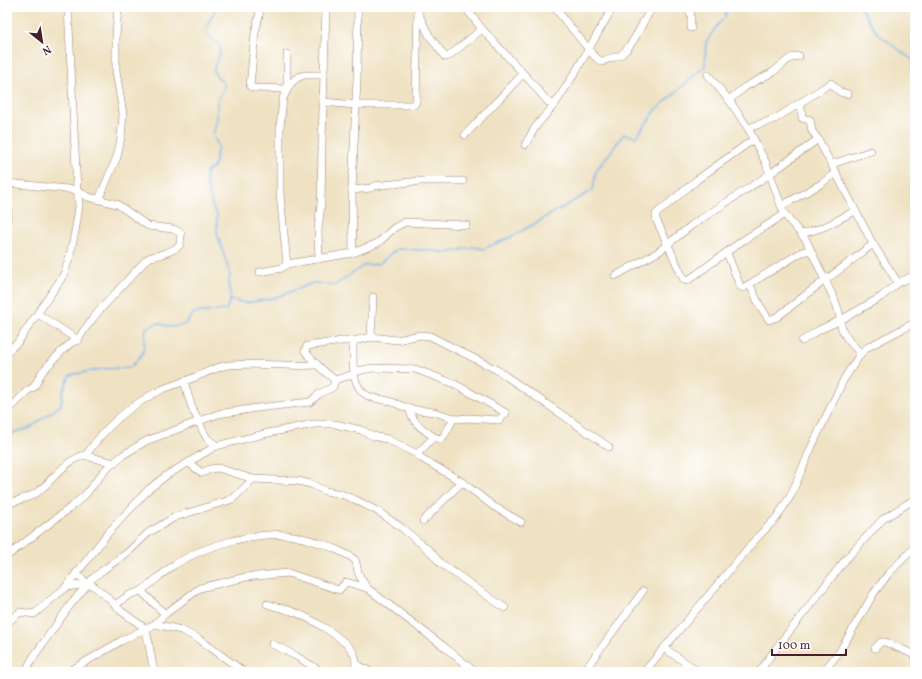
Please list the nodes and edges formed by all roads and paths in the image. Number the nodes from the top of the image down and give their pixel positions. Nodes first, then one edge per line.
1 (68, 7) edge
2 (118, 7) edge
3 (261, 7) edge
4 (326, 7) edge
5 (358, 7) edge
6 (465, 7) edge
7 (554, 7) edge
8 (613, 7) edge
9 (653, 7) edge
10 (688, 7) edge
11 (418, 10) edge
12 (691, 28) dead end
13 (482, 29) junction
14 (589, 50) junction
15 (287, 54) dead end
16 (799, 56) dead end
17 (523, 74) junction
18 (324, 75) junction
19 (708, 75) dead end
20 (287, 89) junction
21 (848, 94) dead end
22 (729, 100) junction
23 (323, 102) junction
24 (555, 104) junction
25 (798, 104) junction
26 (355, 105) junction
27 (748, 128) junction
28 (465, 135) dead end
29 (754, 138) junction
30 (818, 139) junction
31 (525, 145) dead end
32 (871, 151) dead end
33 (832, 164) junction
34 (7, 171) edge
35 (836, 172) junction
36 (770, 174) junction
37 (464, 182) dead end
38 (7, 183) edge
39 (77, 190) junction
40 (352, 190) junction
41 (100, 199) junction
42 (781, 206) junction
43 (855, 211) junction
44 (785, 214) junction
45 (7, 222) edge
46 (466, 226) dead end
47 (802, 234) junction
48 (873, 244) junction
49 (667, 246) junction
50 (810, 250) junction
51 (353, 253) junction
52 (727, 253) junction
53 (319, 259) junction
54 (287, 264) junction
55 (260, 272) dead end
56 (915, 275) edge
57 (615, 276) dead end
58 (825, 280) junction
59 (898, 283) junction
60 (750, 285) junction
61 (373, 297) dead end
62 (38, 314) junction
63 (841, 320) junction
64 (910, 325) dead end
65 (371, 337) junction
66 (78, 340) junction
67 (353, 341) junction
68 (802, 341) dead end
69 (7, 352) edge
70 (861, 353) junction
71 (317, 365) junction
72 (354, 374) junction
73 (335, 380) junction
74 (184, 381) junction
75 (410, 409) junction
76 (7, 412) edge
77 (454, 418) junction
78 (198, 421) junction
79 (431, 435) junction
80 (217, 446) junction
81 (609, 447) dead end
82 (417, 454) junction
83 (86, 455) junction
84 (114, 463) junction
85 (189, 463) junction
86 (253, 479) junction
87 (462, 482) junction
88 (915, 499) edge
89 (7, 504) edge
90 (423, 521) dead end
91 (521, 522) dead end
92 (915, 547) edge
93 (7, 556) edge
94 (76, 573) junction
95 (88, 584) junction
96 (66, 587) junction
97 (367, 588) junction
98 (643, 591) dead end
99 (141, 592) junction
100 (267, 604) dead end
101 (115, 605) junction
102 (505, 608) dead end
103 (165, 614) junction
104 (7, 623) edge
105 (155, 624) junction
106 (146, 629) junction
107 (272, 644) dead end
108 (664, 648) junction
109 (875, 648) dead end
110 (915, 656) edge
111 (356, 664) junction
112 (25, 672) edge
113 (68, 672) edge
114 (154, 672) edge
115 (244, 672) edge
116 (322, 672) edge
117 (355, 672) edge
118 (371, 672) edge
119 (475, 672) edge
120 (593, 672) edge
121 (644, 672) edge
122 (699, 672) edge
123 (760, 672) edge
124 (823, 672) edge

1 - 39 street
2 - 41 street
3 - 20 street
4 - 18 street
5 - 26 street
6 - 13 street
7 - 14 street
8 - 14 street
9 - 14 street
10 - 12 street
11 - 13 street
11 - 26 street
13 - 17 street
14 - 24 street
15 - 20 street
16 - 22 street
17 - 24 street
17 - 28 street
18 - 20 street
18 - 23 street
19 - 22 street
20 - 54 street
21 - 25 street
22 - 27 street
23 - 26 street
23 - 53 street
24 - 31 street
25 - 27 street
25 - 30 street
26 - 40 street
27 - 29 street
29 - 36 street
29 - 49 street
30 - 33 street
30 - 36 street
32 - 33 street
33 - 35 street
34 - 38 street
35 - 42 street
35 - 43 street
36 - 42 street
36 - 49 street
37 - 40 street
38 - 39 street
38 - 45 street
39 - 41 street
39 - 62 street
40 - 51 street
41 - 66 street
42 - 44 street
43 - 47 street
43 - 48 street
44 - 47 street
44 - 52 street
46 - 51 street
47 - 50 street
48 - 58 street
48 - 59 street
49 - 52 street
49 - 57 street
50 - 58 street
50 - 60 street
51 - 53 street
52 - 60 street
53 - 54 street
54 - 55 street
56 - 59 street
58 - 60 street
58 - 63 street
59 - 63 street
61 - 65 street
62 - 66 street
62 - 69 street
63 - 68 street
63 - 70 street
64 - 70 street
65 - 67 street
65 - 81 street
66 - 76 street
67 - 71 street
67 - 72 street
70 - 108 street
71 - 73 street
71 - 74 street
72 - 73 street
72 - 75 street
72 - 77 street
73 - 78 street
74 - 78 street
74 - 83 street
75 - 77 street
75 - 79 street
77 - 79 street
78 - 80 street
78 - 84 street
79 - 82 street
80 - 82 street
80 - 85 street
82 - 87 street
83 - 84 street
83 - 89 street
84 - 93 street
85 - 86 street
85 - 94 street
86 - 95 street
86 - 102 street
87 - 90 street
87 - 91 street
88 - 123 street
92 - 124 street
94 - 95 street
94 - 96 street
95 - 96 street
95 - 101 street
95 - 112 street
96 - 104 street
97 - 99 street
97 - 103 street
97 - 119 street
98 - 120 street
99 - 101 street
99 - 103 street
100 - 111 street
101 - 106 street
103 - 105 street
105 - 106 street
105 - 115 street
106 - 113 street
106 - 114 street
107 - 116 street
108 - 121 street
108 - 122 street
109 - 110 street
111 - 117 street
111 - 118 street

